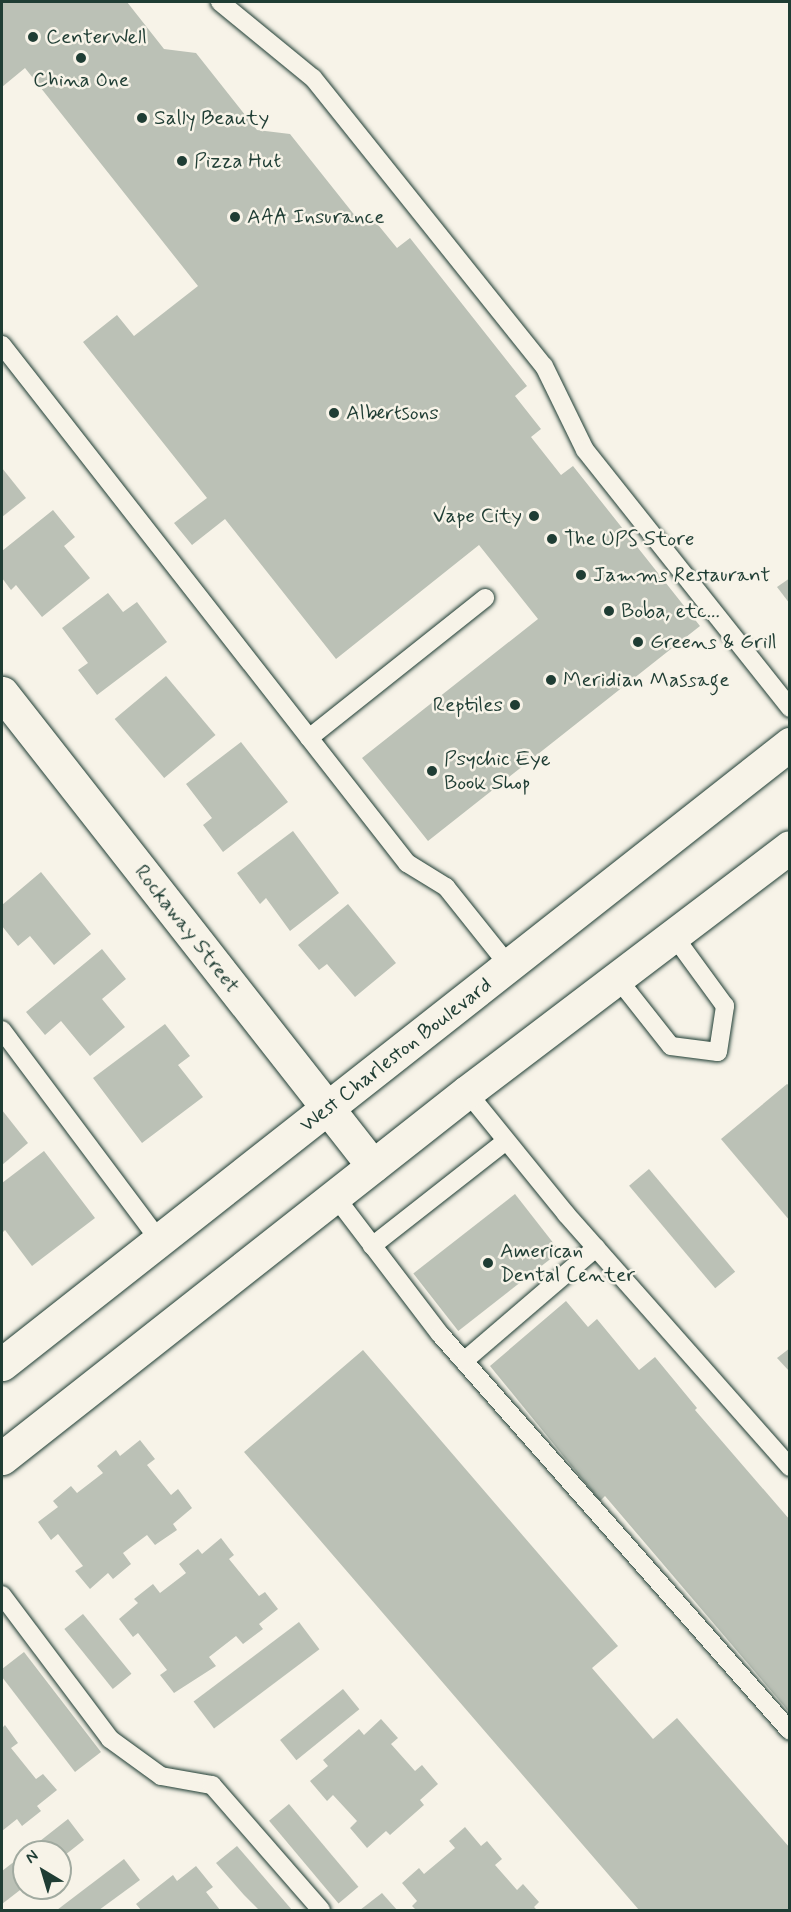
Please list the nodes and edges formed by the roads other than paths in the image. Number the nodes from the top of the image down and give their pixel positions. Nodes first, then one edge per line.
1 (220, 2) edge
2 (2, 345) edge
3 (485, 598) dead end
4 (2, 693) edge
5 (789, 708) edge
6 (309, 738) junction
7 (789, 744) edge
8 (789, 847) edge
9 (674, 936) junction
10 (509, 966) junction
11 (618, 979) junction
12 (2, 1030) edge
13 (467, 1092) junction
14 (328, 1109) junction
15 (506, 1141) junction
16 (373, 1166) junction
17 (334, 1195) junction
18 (160, 1241) junction
19 (372, 1246) junction
20 (596, 1248) junction
21 (3, 1360) edge
22 (464, 1361) junction
23 (2, 1458) edge
24 (789, 1467) edge
25 (2, 1595) edge
26 (789, 1731) edge
27 (321, 1911) edge

1 - 5 lane
2 - 6 lane
3 - 6 lane
4 - 14 main road, Rockaway Street
6 - 10 lane
7 - 10 main road, West Charleston Boulevard
8 - 9 main road
9 - 11 main road
9 - 11 lane
10 - 14 main road, West Charleston Boulevard
11 - 13 main road
12 - 18 lane
13 - 15 lane
13 - 16 main road
14 - 16 main road, Rockaway Street
14 - 18 main road, West Charleston Boulevard
15 - 19 lane
15 - 20 lane
16 - 17 main road
17 - 19 lane
17 - 23 main road
18 - 21 main road, West Charleston Boulevard
19 - 22 lane
20 - 22 lane
20 - 24 lane
22 - 26 lane
25 - 27 lane

